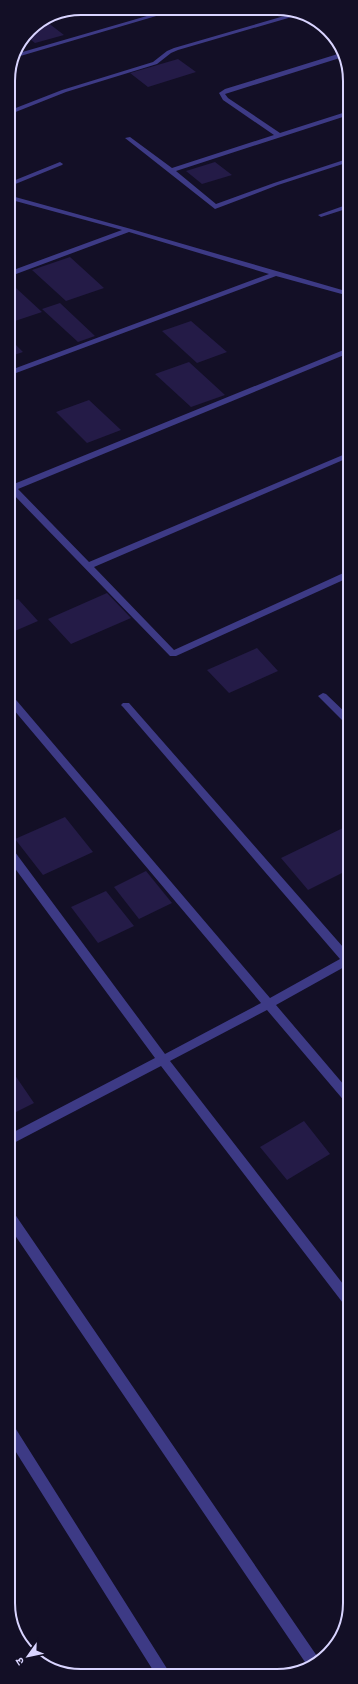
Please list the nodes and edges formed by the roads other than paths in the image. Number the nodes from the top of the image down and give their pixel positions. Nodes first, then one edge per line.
1 (156, 15) edge
2 (290, 16) edge
3 (21, 54) edge
4 (338, 56) edge
5 (15, 110) edge
6 (343, 115) edge
7 (279, 136) junction
8 (128, 138) dead end
9 (343, 162) edge
10 (60, 164) dead end
11 (171, 170) junction
12 (15, 182) edge
13 (15, 199) edge
14 (343, 208) edge
15 (321, 215) dead end
16 (129, 230) junction
17 (15, 272) edge
18 (278, 273) junction
19 (343, 292) edge
20 (343, 354) edge
21 (15, 371) edge
22 (343, 457) edge
23 (15, 487) edge
24 (15, 494) edge
25 (88, 566) junction
26 (343, 576) edge
27 (324, 696) dead end
28 (15, 704) edge
29 (126, 705) dead end
30 (343, 716) edge
31 (15, 860) edge
32 (343, 954) edge
33 (343, 964) edge
34 (269, 1004) junction
35 (163, 1060) junction
36 (343, 1092) edge
37 (15, 1137) edge
38 (15, 1224) edge
39 (343, 1294) edge
40 (15, 1441) edge
41 (311, 1659) edge
42 (160, 1669) edge

1 - 3 street
2 - 5 street
4 - 7 street
6 - 7 street
7 - 11 street
8 - 11 street
9 - 11 street
10 - 12 street
13 - 16 street
14 - 15 street
16 - 17 street
16 - 18 street
18 - 19 street
18 - 21 street
20 - 23 street
22 - 25 street
24 - 25 street
25 - 26 street
27 - 30 street
28 - 34 street
29 - 32 street
31 - 35 street
33 - 34 street
34 - 35 street
34 - 36 street
35 - 37 street
35 - 39 street
38 - 41 street
40 - 42 street

